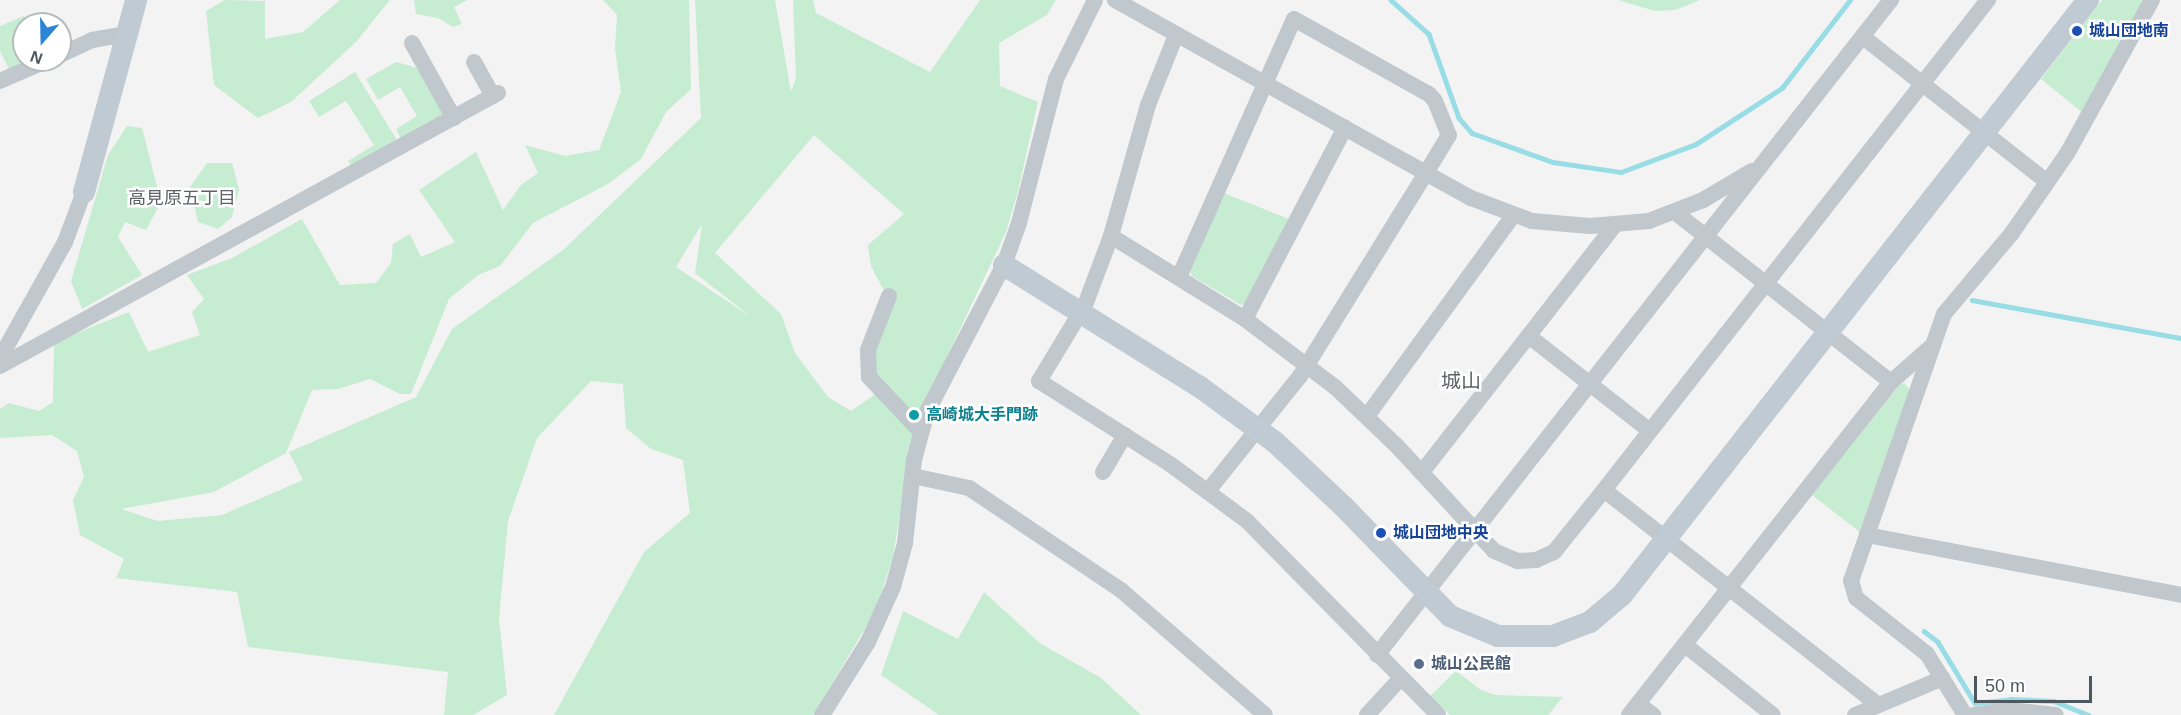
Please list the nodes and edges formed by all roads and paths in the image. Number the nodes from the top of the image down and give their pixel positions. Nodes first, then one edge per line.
1 (136, 0) edge
2 (1095, 0) edge
3 (1115, 0) edge
4 (1891, 0) edge
5 (1988, 0) edge
6 (2088, 0) edge
7 (2152, 0) edge
8 (125, 34) junction
9 (1176, 35) junction
10 (1863, 37) junction
11 (412, 43) dead end
12 (72, 49) edge
13 (474, 62) dead end
14 (21, 72) edge
15 (0, 81) edge
16 (1263, 82) junction
17 (1921, 84) junction
18 (454, 118) junction
19 (1344, 128) junction
20 (1984, 133) junction
21 (1763, 164) junction
22 (1426, 173) junction
23 (2048, 182) junction
24 (84, 192) joint
25 (1676, 213) junction
26 (1513, 216) junction
27 (1614, 226) junction
28 (1111, 236) junction
29 (1706, 237) junction
30 (1004, 265) junction
31 (1179, 278) junction
32 (1766, 284) junction
33 (889, 296) dead end
34 (1081, 314) junction
35 (1245, 318) junction
36 (1828, 332) junction
37 (1530, 337) junction
38 (1933, 345) junction
39 (2, 352) edge
40 (1307, 364) junction
41 (0, 366) edge
42 (1891, 382) junction
43 (1590, 384) junction
44 (1367, 416) junction
45 (1258, 428) junction
46 (1650, 430) junction
47 (920, 431) junction
48 (1125, 435) junction
49 (1103, 472) dead end
50 (1422, 472) junction
51 (913, 476) junction
52 (1605, 490) junction
53 (1208, 491) junction
54 (1475, 530) junction
55 (1867, 535) junction
56 (1667, 538) junction
57 (1730, 588) junction
58 (1425, 594) junction
59 (2181, 595) edge
60 (1685, 645) junction
61 (1377, 655) junction
62 (1943, 678) junction
63 (1400, 679) junction
64 (1877, 704) junction
65 (1634, 709) edge
66 (822, 715) edge
67 (1264, 715) edge
68 (1367, 715) edge
69 (1438, 715) edge
70 (1653, 715) edge
71 (1773, 715) edge
72 (1855, 715) edge
73 (1965, 715) edge
74 (1973, 715) edge
75 (2056, 715) edge

1 - 8 street
2 - 30 street
3 - 9 street
4 - 10 street
5 - 17 street
6 - 20 street
7 - 23 street
8 - 12 street
8 - 24 street
9 - 16 street
9 - 28 street
10 - 17 street
10 - 21 street
11 - 18 street
13 - 18 street
14 - 15 street
16 - 19 street
16 - 22 street
16 - 31 street
17 - 20 street
17 - 32 street
18 - 41 street
19 - 22 street
19 - 35 street
20 - 23 street
20 - 36 street
21 - 25 street
21 - 29 street
22 - 26 street
22 - 40 street
23 - 38 street
24 - 39 street
25 - 27 street
25 - 29 street
26 - 27 street
26 - 44 street
27 - 37 street
28 - 31 street
28 - 34 street
29 - 32 street
29 - 43 street
30 - 34 street
30 - 47 street
31 - 35 street
32 - 36 street
32 - 46 street
33 - 47 street
34 - 45 street
34 - 48 street
35 - 40 street
36 - 42 street
36 - 56 street
37 - 43 street
37 - 50 street
38 - 42 street
38 - 55 street
40 - 44 street
40 - 45 street
42 - 57 street
43 - 46 street
43 - 54 street
44 - 50 street
45 - 53 street
45 - 58 street
46 - 52 street
47 - 51 street
48 - 49 street
48 - 53 street
50 - 54 street
51 - 66 street
51 - 67 street
52 - 54 street
52 - 56 street
53 - 61 street
54 - 58 street
55 - 59 street
55 - 62 street
56 - 57 street
56 - 58 street
57 - 60 street
57 - 64 street
58 - 61 street
60 - 65 street
60 - 71 street
61 - 63 street
62 - 64 street
62 - 73 street
63 - 68 street
63 - 69 street
64 - 72 street
65 - 70 street
74 - 75 street

